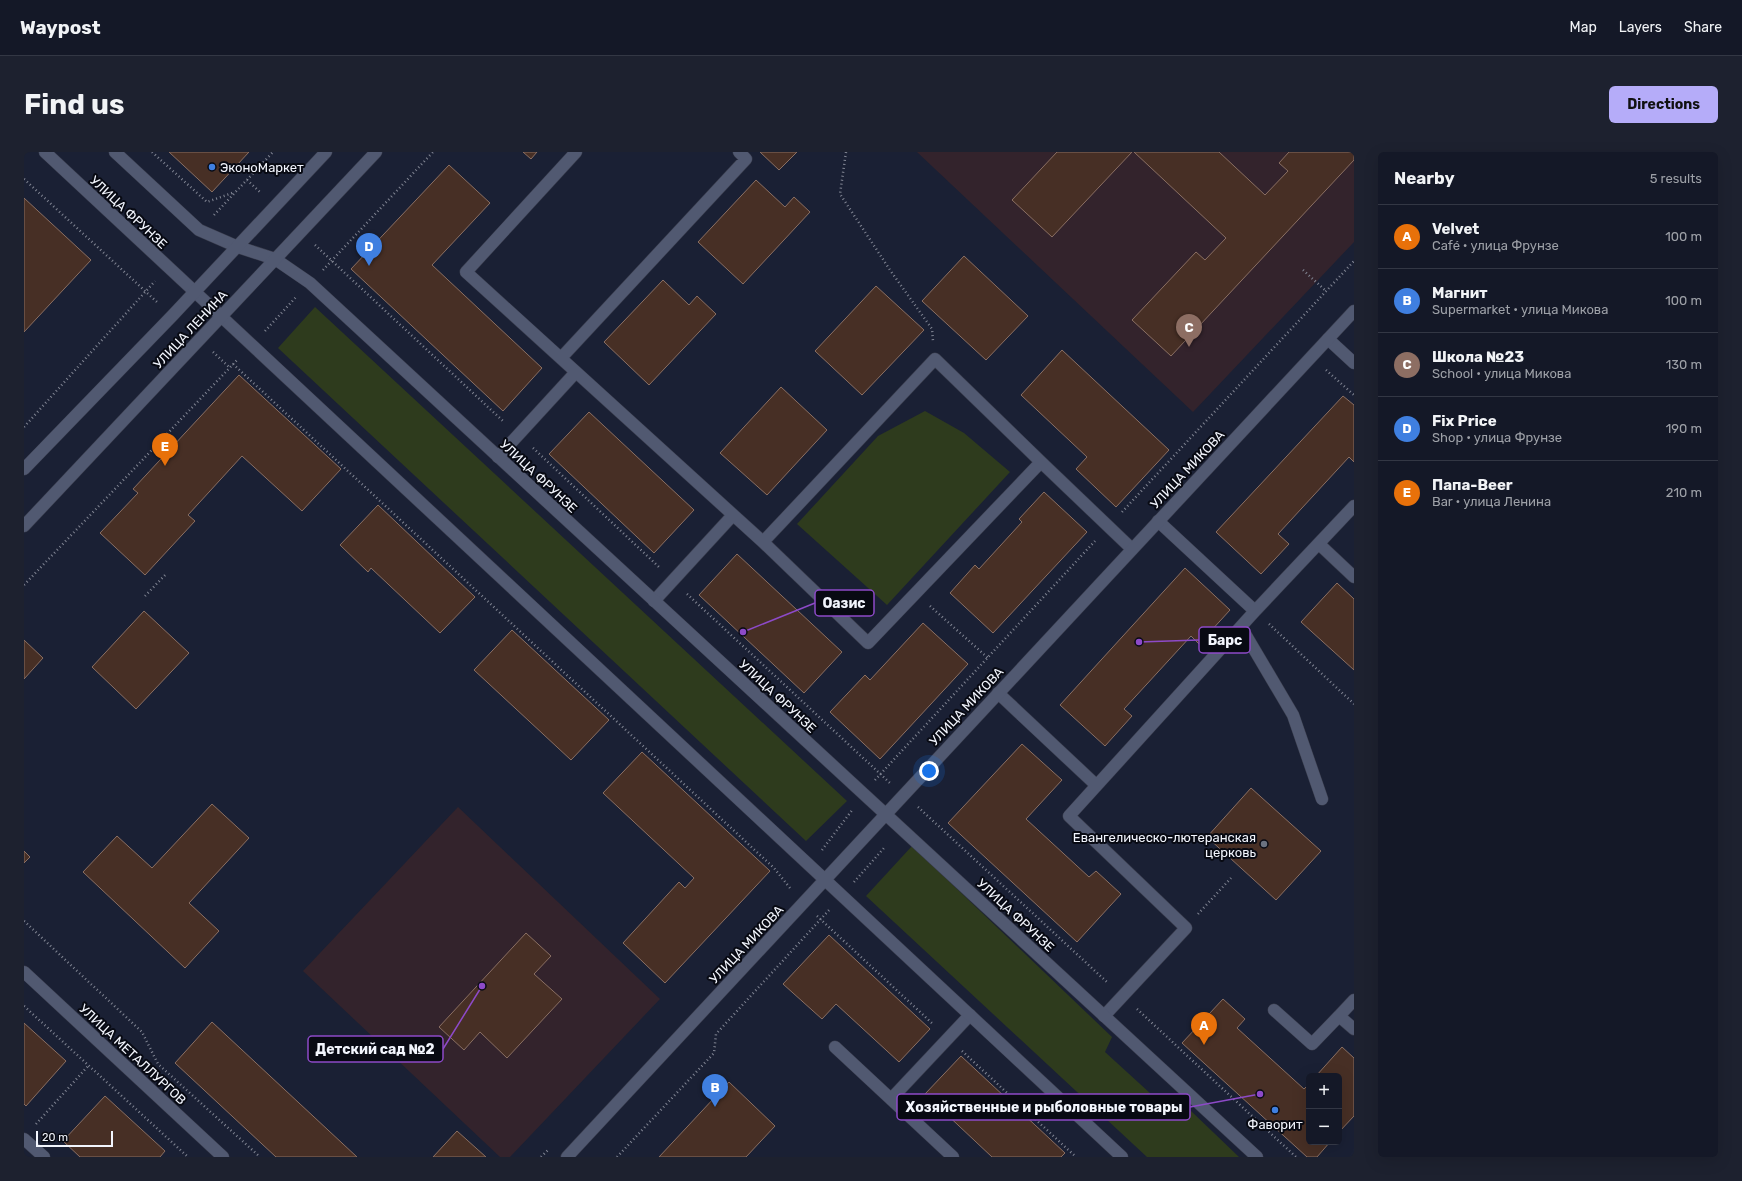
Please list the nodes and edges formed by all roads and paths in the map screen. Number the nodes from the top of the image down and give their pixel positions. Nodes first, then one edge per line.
1 (45, 152) edge
2 (115, 152) edge
3 (152, 152) edge
4 (273, 152) edge
5 (326, 152) edge
6 (376, 152) edge
7 (433, 152) edge
8 (576, 152) edge
9 (739, 152) edge
10 (846, 152) edge
11 (24, 179) edge
12 (247, 180) junction
13 (236, 192) junction
14 (275, 206) junction
15 (200, 230) junction
16 (301, 231) junction
17 (238, 247) junction
18 (275, 259) junction
19 (332, 260) junction
20 (1354, 261) edge
21 (168, 267) junction
22 (1303, 270) dead end
23 (310, 283) junction
24 (1326, 291) junction
25 (146, 292) junction
26 (195, 292) junction
27 (1354, 311) edge
28 (172, 316) junction
29 (221, 316) junction
30 (1328, 339) junction
31 (199, 340) junction
32 (252, 345) junction
33 (1341, 351) junction
34 (561, 358) junction
35 (935, 359) junction
36 (1354, 363) edge
37 (233, 364) junction
38 (230, 368) junction
39 (576, 372) junction
40 (1354, 395) edge
41 (24, 426) edge
42 (518, 435) junction
43 (498, 457) junction
44 (1041, 462) junction
45 (24, 469) edge
46 (1354, 506) edge
47 (733, 515) junction
48 (1158, 521) junction
49 (24, 526) edge
50 (1108, 526) junction
51 (763, 542) junction
52 (1319, 544) junction
53 (1132, 549) junction
54 (167, 573) dead end
55 (1354, 577) edge
56 (673, 580) junction
57 (24, 586) edge
58 (916, 593) junction
59 (144, 596) dead end
60 (654, 601) junction
61 (1255, 611) junction
62 (1241, 627) junction
63 (988, 658) junction
64 (998, 693) junction
65 (1354, 704) edge
66 (880, 774) junction
67 (1096, 785) junction
68 (864, 794) junction
69 (903, 794) junction
70 (1322, 799) dead end
71 (920, 808) junction
72 (885, 814) junction
73 (901, 828) junction
74 (810, 866) junction
75 (1231, 878) dead end
76 (824, 879) junction
77 (842, 896) junction
78 (804, 902) junction
79 (820, 919) junction
80 (24, 921) edge
81 (1186, 928) junction
82 (24, 972) edge
83 (1123, 996) junction
84 (1354, 1000) edge
85 (24, 1006) edge
86 (1274, 1010) dead end
87 (970, 1015) junction
88 (1104, 1016) junction
89 (1339, 1016) junction
90 (1354, 1029) edge
91 (948, 1038) junction
92 (835, 1047) dead end
93 (89, 1066) junction
94 (891, 1099) junction
95 (34, 1126) dead end
96 (24, 1139) edge
97 (552, 1145) dead end
98 (44, 1157) edge
99 (188, 1157) edge
100 (223, 1157) edge
101 (260, 1157) edge
102 (541, 1157) edge
103 (567, 1157) edge
104 (617, 1157) edge
105 (953, 1157) edge
106 (1076, 1157) edge
107 (1122, 1157) edge
108 (1257, 1157) edge
109 (1296, 1157) edge

1 - 21 street, УЛИЦА ФРУНЗЕ
2 - 15 street
3 - 13 path
4 - 12 path
5 - 14 street, УЛИЦА ЛЕНИНА
6 - 16 street, УЛИЦА ЛЕНИНА
7 - 19 path
8 - 34 street
9 - 34 street
10 - 35 path
11 - 25 path
12 - 13 path
12 - 14 path
13 - 15 path
14 - 17 street, УЛИЦА ЛЕНИНА
15 - 17 street
16 - 18 street, УЛИЦА ЛЕНИНА
16 - 19 path
17 - 18 street, УЛИЦА ФРУНЗЕ
17 - 26 street, УЛИЦА ЛЕНИНА
18 - 23 street, УЛИЦА ФРУНЗЕ
18 - 29 street, УЛИЦА ЛЕНИНА
19 - 23 path
19 - 42 path
20 - 24 path
21 - 25 path
21 - 26 street, УЛИЦА ФРУНЗЕ
22 - 24 path
23 - 32 path
23 - 43 street, УЛИЦА ФРУНЗЕ
24 - 50 path
25 - 28 path
25 - 41 path
26 - 28 street, УЛИЦА ЛЕНИНА
26 - 29 street, УЛИЦА ФРУНЗЕ
27 - 30 street, УЛИЦА МИКОВА
28 - 45 street, УЛИЦА ЛЕНИНА
29 - 31 street, УЛИЦА ЛЕНИНА
29 - 32 street
30 - 33 street
30 - 48 street, УЛИЦА МИКОВА
31 - 38 path
31 - 49 street, УЛИЦА ЛЕНИНА
32 - 37 path
32 - 74 street
33 - 36 street
33 - 40 path
34 - 39 street
35 - 44 street
35 - 51 street
37 - 38 path
37 - 74 path
38 - 57 path
39 - 42 street
39 - 47 street
42 - 43 street
42 - 56 path
43 - 60 street, УЛИЦА ФРУНЗЕ
44 - 50 street
44 - 58 street
46 - 52 street
47 - 51 street
47 - 56 street
48 - 53 street, УЛИЦА МИКОВА
48 - 61 street
50 - 53 street
50 - 63 path
51 - 58 street
52 - 55 street
52 - 61 street
53 - 64 street, УЛИЦА МИКОВА
54 - 59 path
56 - 60 street
56 - 66 path
58 - 63 path
60 - 68 street, УЛИЦА ФРУНЗЕ
61 - 62 street
61 - 65 path
62 - 67 street
62 - 70 street
63 - 66 path
64 - 67 street
64 - 69 street, УЛИЦА МИКОВА
66 - 68 path
66 - 69 path
67 - 81 street
68 - 72 street, УЛИЦА ФРУНЗЕ
68 - 74 path
69 - 71 path
69 - 72 street, УЛИЦА МИКОВА
71 - 73 path
71 - 83 path
72 - 73 street, УЛИЦА ФРУНЗЕ
72 - 76 street, УЛИЦА МИКОВА
73 - 77 path
73 - 88 street, УЛИЦА ФРУНЗЕ
74 - 76 street
75 - 81 path
76 - 77 street
76 - 78 street, УЛИЦА МИКОВА
77 - 79 path
77 - 87 street
78 - 79 path
78 - 103 street, УЛИЦА МИКОВА
79 - 91 path
79 - 104 path
80 - 101 path
81 - 83 street
82 - 100 street, УЛИЦА МЕТАЛЛУРГОВ
83 - 88 street
83 - 109 path
84 - 89 street
85 - 93 path
86 - 89 street
87 - 91 street
87 - 107 street
88 - 108 street, УЛИЦА ФРУНЗЕ
89 - 90 street
91 - 94 street
91 - 106 path
92 - 94 street
93 - 95 path
93 - 99 path
94 - 105 street
96 - 98 street
97 - 102 path

